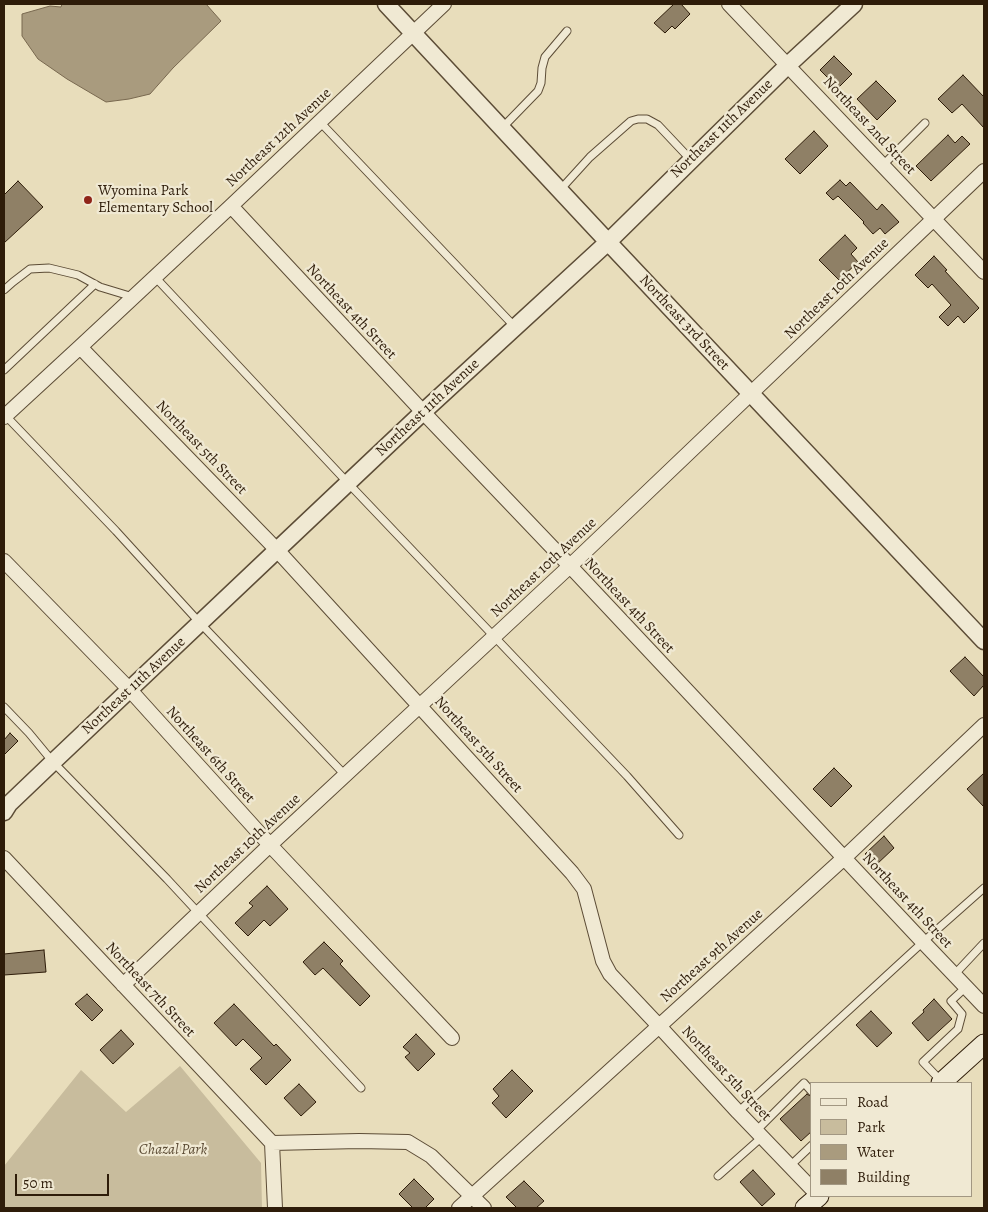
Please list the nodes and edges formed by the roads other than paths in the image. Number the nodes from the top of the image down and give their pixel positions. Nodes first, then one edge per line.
1 (386, 4) edge
2 (444, 4) edge
3 (730, 4) edge
4 (854, 4) edge
5 (567, 31) dead end
6 (414, 32) junction
7 (788, 65) junction
8 (320, 122) junction
9 (925, 123) dead end
10 (502, 128) junction
11 (691, 160) junction
12 (883, 165) junction
13 (984, 171) edge
14 (560, 190) junction
15 (230, 206) junction
16 (934, 219) junction
17 (608, 242) junction
18 (984, 272) edge
19 (155, 277) junction
20 (95, 284) junction
21 (4, 290) edge
22 (133, 297) junction
23 (515, 327) junction
24 (80, 347) junction
25 (4, 370) edge
26 (751, 394) junction
27 (423, 412) junction
28 (4, 416) edge
29 (348, 483) junction
30 (277, 550) junction
31 (4, 561) edge
32 (570, 566) junction
33 (200, 623) junction
34 (982, 635) edge
35 (495, 636) junction
36 (130, 690) junction
37 (420, 706) junction
38 (4, 707) edge
39 (984, 725) edge
40 (53, 762) junction
41 (346, 775) junction
42 (4, 812) edge
43 (680, 835) dead end
44 (270, 846) junction
45 (4, 858) edge
46 (844, 858) junction
47 (984, 888) edge
48 (198, 913) junction
49 (923, 942) junction
50 (984, 943) edge
51 (954, 975) junction
52 (123, 985) junction
53 (966, 987) junction
54 (984, 1006) edge
55 (659, 1026) junction
56 (452, 1038) dead end
57 (984, 1044) edge
58 (941, 1082) edge
59 (943, 1082) edge
60 (361, 1088) dead end
61 (810, 1090) edge
62 (738, 1112) junction
63 (759, 1134) junction
64 (272, 1143) junction
65 (810, 1147) edge
66 (790, 1166) junction
67 (718, 1176) dead end
68 (810, 1187) edge
69 (472, 1196) junction
70 (817, 1197) edge
71 (275, 1208) edge
72 (459, 1208) edge
73 (484, 1208) edge
74 (805, 1208) edge

1 - 6 street, Northeast 3rd Street
2 - 6 street, Northeast 12th Avenue
3 - 7 street, Northeast 2nd Street
4 - 7 street, Northeast 11th Avenue
5 - 10 lane
6 - 8 street, Northeast 12th Avenue
6 - 10 street, Northeast 3rd Street
7 - 11 street, Northeast 11th Avenue
7 - 12 street, Northeast 2nd Street
8 - 15 street, Northeast 12th Avenue
8 - 23 lane
9 - 12 lane
10 - 14 street, Northeast 3rd Street
11 - 14 lane
11 - 17 street, Northeast 11th Avenue
12 - 16 street, Northeast 2nd Street
13 - 16 street, Northeast 10th Avenue
14 - 17 street, Northeast 3rd Street
15 - 19 street, Northeast 12th Avenue
15 - 27 street, Northeast 4th Street
16 - 18 street, Northeast 2nd Street
16 - 26 street, Northeast 10th Avenue
17 - 23 street, Northeast 11th Avenue
17 - 26 street, Northeast 3rd Street
19 - 22 street, Northeast 12th Avenue
19 - 29 lane
20 - 21 lane
20 - 22 lane
20 - 25 lane
22 - 24 street, Northeast 12th Avenue
23 - 27 street, Northeast 11th Avenue
24 - 28 street, Northeast 12th Avenue
24 - 30 street, Northeast 5th Street
26 - 32 street, Northeast 10th Avenue
26 - 34 street, Northeast 3rd Street
27 - 29 street, Northeast 11th Avenue
27 - 32 street, Northeast 4th Street
28 - 33 lane
29 - 30 street, Northeast 11th Avenue
29 - 35 lane
30 - 33 street, Northeast 11th Avenue
30 - 37 street, Northeast 5th Street
31 - 36 street, Northeast 6th Street
32 - 35 street, Northeast 10th Avenue
32 - 46 street, Northeast 4th Street
33 - 36 street, Northeast 11th Avenue
33 - 41 lane
35 - 37 street, Northeast 10th Avenue
35 - 43 lane
36 - 40 street, Northeast 11th Avenue
36 - 44 street, Northeast 6th Street
37 - 41 street, Northeast 10th Avenue
37 - 55 street, Northeast 5th Street
38 - 40 lane
39 - 46 street, Northeast 9th Avenue
40 - 42 street, Northeast 11th Avenue
40 - 48 lane
41 - 44 street, Northeast 10th Avenue
44 - 48 street, Northeast 10th Avenue
44 - 56 street, Northeast 6th Street
45 - 52 street, Northeast 7th Street
46 - 49 street, Northeast 4th Street
46 - 55 street, Northeast 9th Avenue
47 - 49 lane
48 - 52 street, Northeast 10th Avenue
48 - 60 lane
49 - 51 street, Northeast 4th Street
49 - 62 lane
50 - 51 lane
51 - 53 street, Northeast 4th Street
52 - 64 street, Northeast 7th Street
53 - 54 street, Northeast 4th Street
53 - 58 lane
55 - 62 street, Northeast 5th Street
55 - 69 street, Northeast 9th Avenue
57 - 59 main road
61 - 63 lane
62 - 63 street, Northeast 5th Street
63 - 66 street, Northeast 5th Street
63 - 67 lane
64 - 69 street
64 - 71 street
65 - 66 lane
66 - 68 street, Northeast 5th Street
69 - 72 street, Northeast 9th Avenue
69 - 73 street
70 - 74 main road

